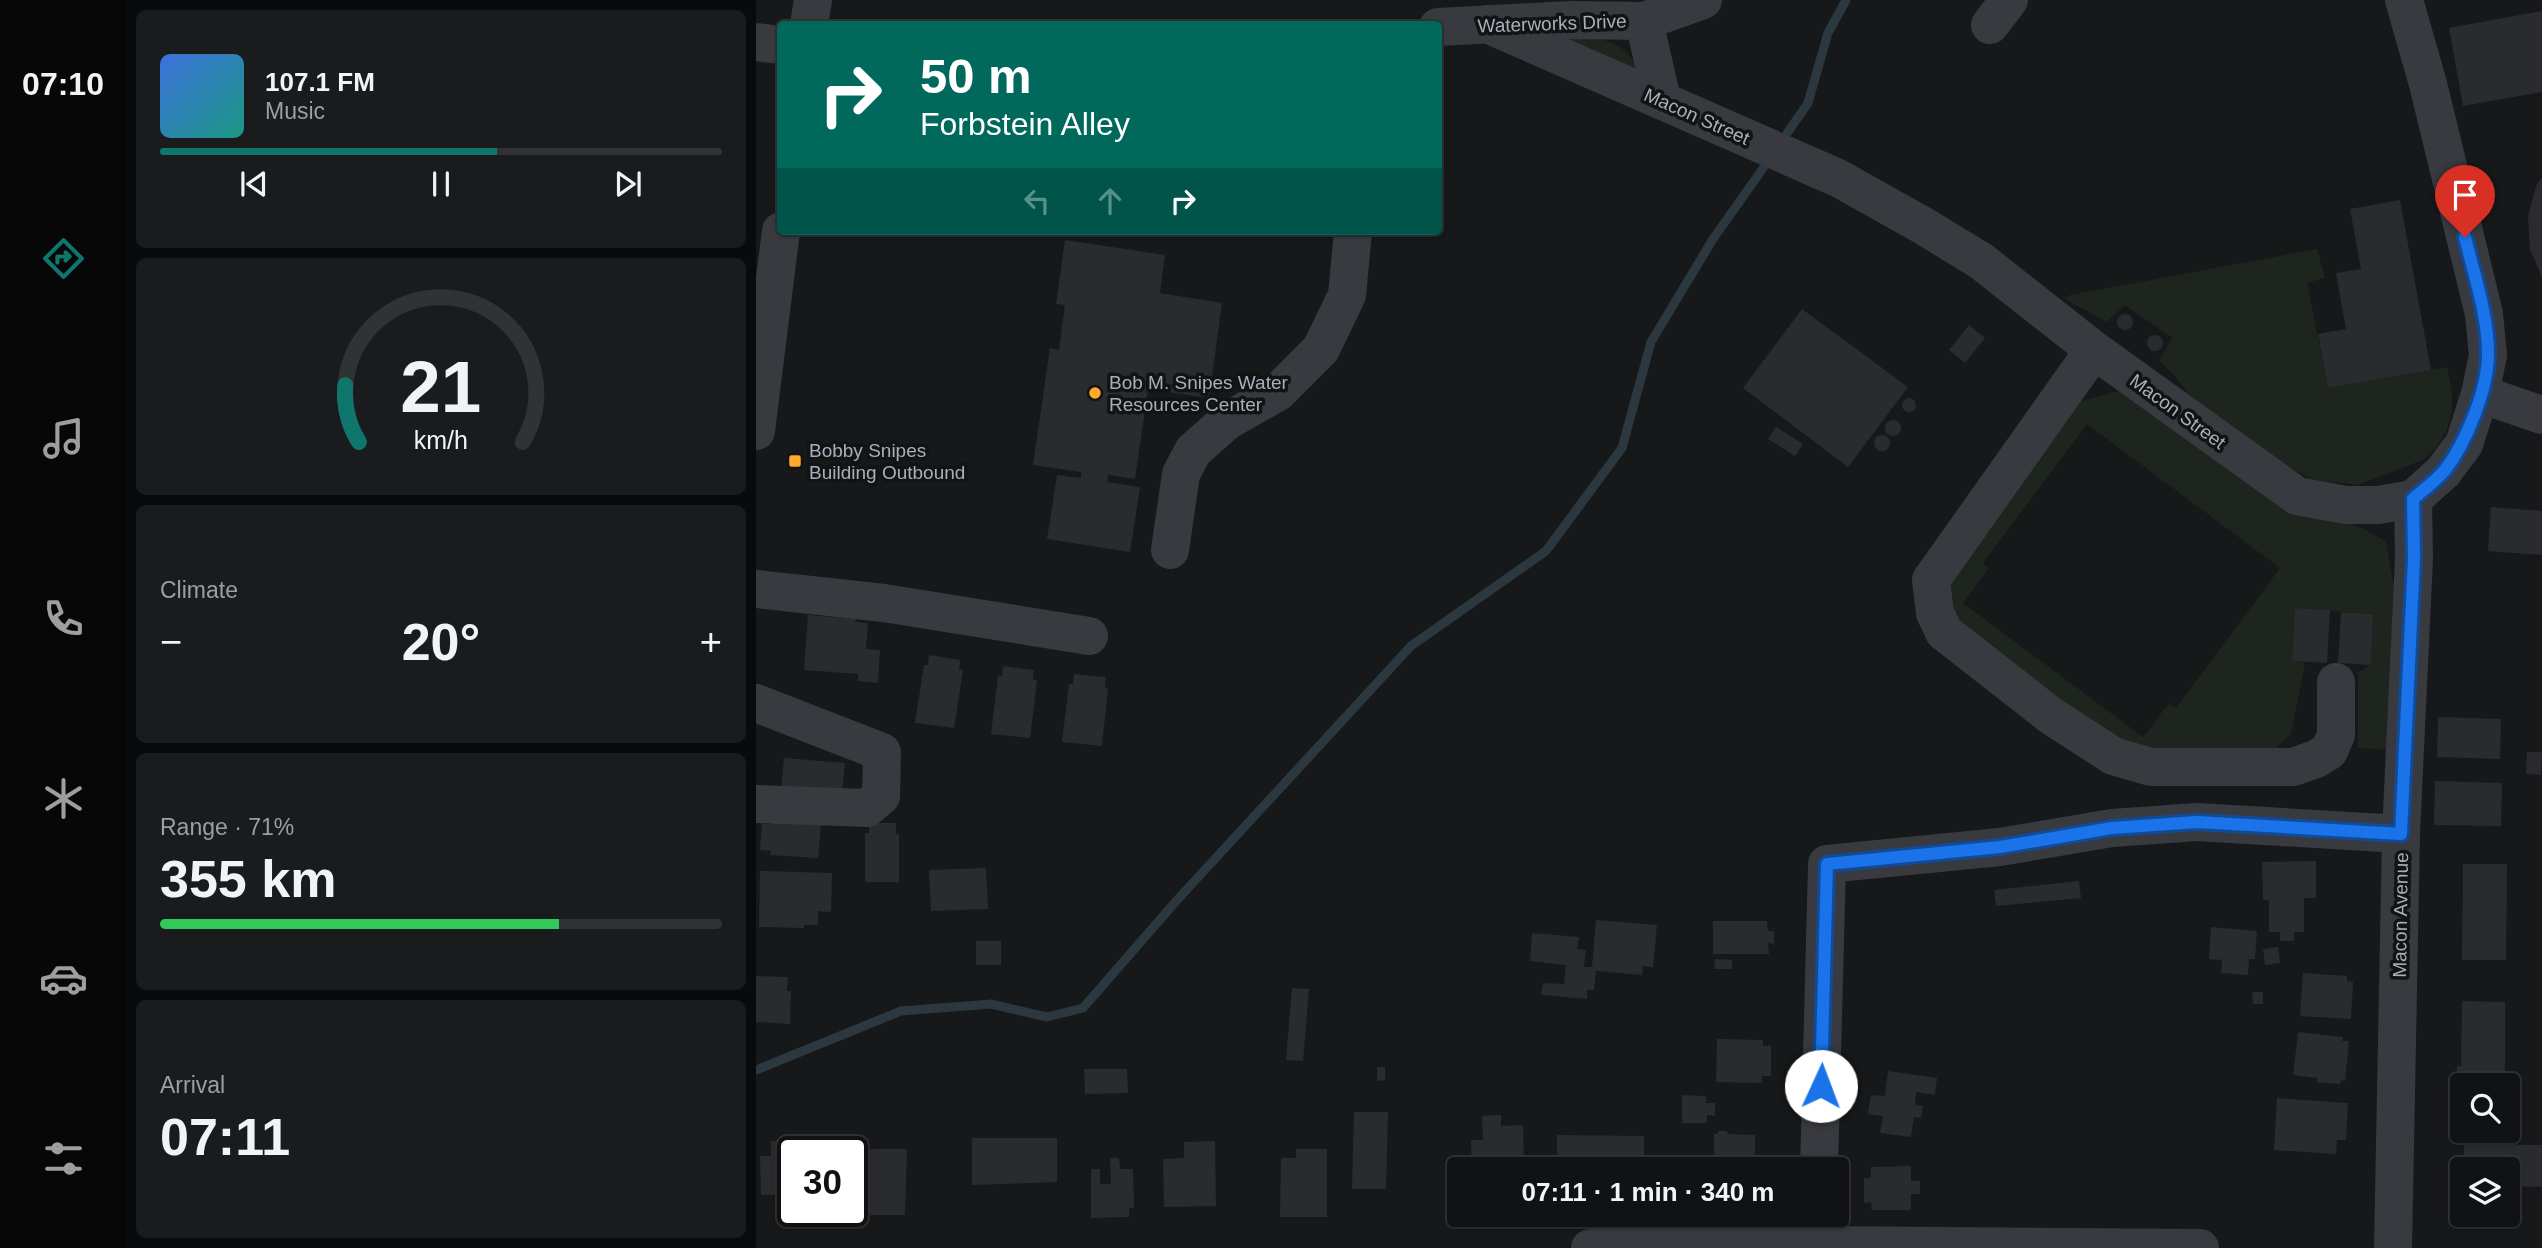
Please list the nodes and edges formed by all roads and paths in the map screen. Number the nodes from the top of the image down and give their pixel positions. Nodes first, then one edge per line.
1 (813, 0) edge
2 (1703, 0) edge
3 (2404, 0) edge
4 (1606, 12) edge
5 (810, 21) edge
6 (1487, 24) junction
7 (1442, 27) edge
8 (756, 42) edge
9 (777, 45) edge
10 (1662, 100) junction
11 (780, 235) edge
12 (1353, 235) edge
13 (762, 323) edge
14 (2094, 350) junction
15 (2480, 394) junction
16 (2542, 415) edge
17 (756, 432) edge
18 (2413, 499) junction
19 (1170, 550) dead end
20 (756, 589) edge
21 (1089, 636) dead end
22 (2336, 682) dead end
23 (756, 703) edge
24 (756, 804) edge
25 (2401, 834) junction
26 (1819, 1157) edge
27 (1817, 1236) edge
28 (1590, 1248) edge
29 (2200, 1248) edge
30 (2393, 1248) edge

1 - 5 street
2 - 4 street, Waterworks Drive
3 - 15 street
4 - 6 street, Waterworks Drive
4 - 10 street
6 - 7 street, Waterworks Drive
6 - 10 street, Macon Street
8 - 9 street
10 - 14 street, Macon Street
11 - 13 street
12 - 19 street
13 - 17 street
14 - 18 street, Macon Street
14 - 22 street
15 - 16 street
15 - 18 street
18 - 25 street, Macon Avenue
20 - 21 street
23 - 24 street
25 - 26 street
25 - 30 street, Macon Avenue
27 - 28 street
27 - 29 street

